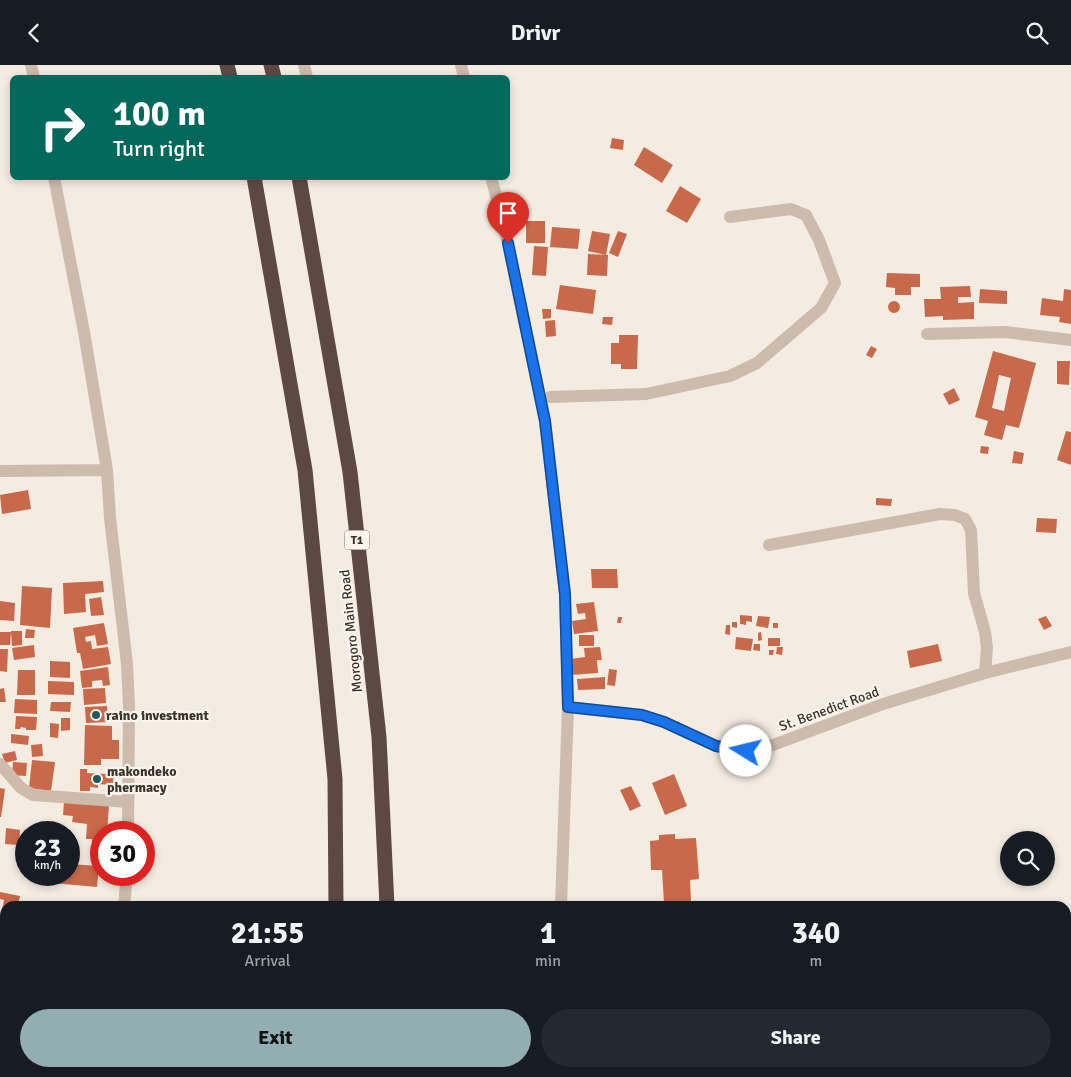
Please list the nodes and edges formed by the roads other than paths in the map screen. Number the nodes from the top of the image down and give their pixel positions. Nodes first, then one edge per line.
1 (55, 180) edge
2 (255, 180) edge
3 (300, 180) edge
4 (492, 180) edge
5 (730, 217) dead end
6 (927, 334) dead end
7 (1071, 340) edge
8 (550, 397) dead end
9 (0, 471) edge
10 (107, 471) junction
11 (769, 545) dead end
12 (1071, 652) edge
13 (985, 673) junction
14 (568, 707) junction
15 (0, 764) edge
16 (128, 802) junction
17 (128, 821) edge
18 (126, 886) edge
19 (124, 901) edge
20 (336, 901) edge
21 (387, 901) edge
22 (561, 901) edge

1 - 10 street
2 - 20 highway
3 - 21 highway, Morogoro Main Road / T1
4 - 14 street
5 - 8 street
6 - 7 street
9 - 10 street
10 - 16 street
11 - 13 street
12 - 13 street, St. Benedict Road
13 - 14 street, St. Benedict Road
14 - 22 street
15 - 16 street
16 - 17 street
18 - 19 street

